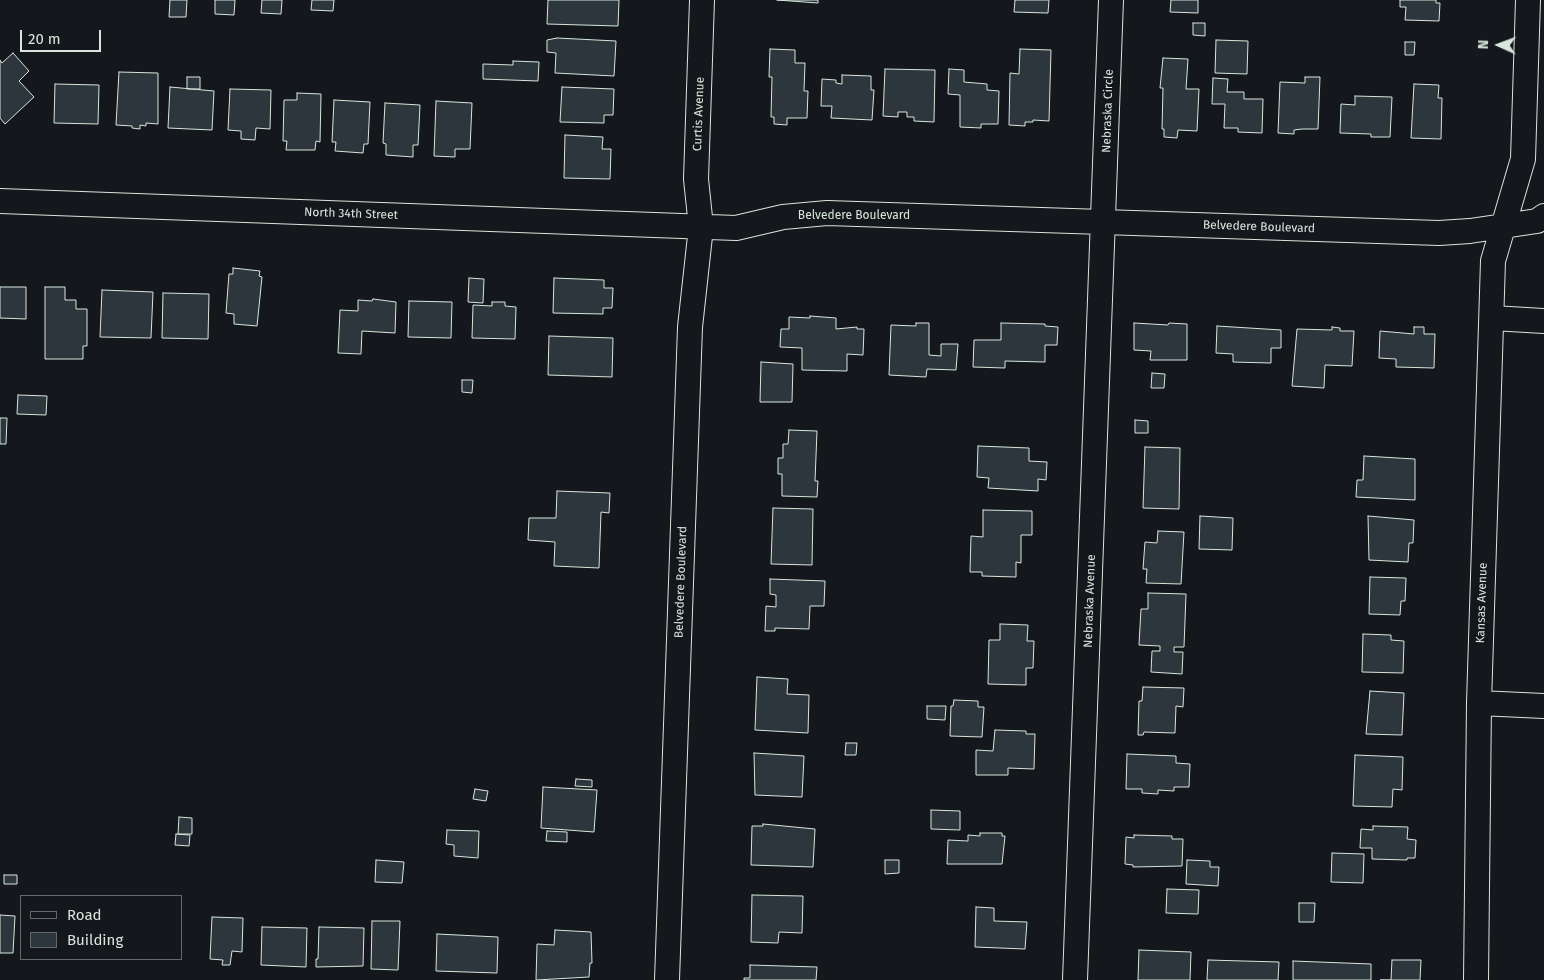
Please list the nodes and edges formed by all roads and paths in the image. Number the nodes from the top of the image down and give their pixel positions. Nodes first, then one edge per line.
1 (702, 0) edge
2 (1111, 0) edge
3 (1528, 0) edge
4 (0, 200) edge
5 (1544, 216) edge
6 (1104, 222) junction
7 (701, 227) junction
8 (1502, 227) junction
9 (1492, 318) junction
10 (1544, 321) edge
11 (1479, 703) junction
12 (1544, 706) edge
13 (667, 980) edge
14 (1075, 980) edge
15 (1476, 980) edge

1 - 7 street, Curtis Avenue
2 - 6 street, Nebraska Circle
3 - 8 street
4 - 7 street, North 34th Street
5 - 8 street, Belvedere Boulevard
6 - 7 street, Belvedere Boulevard
6 - 8 street, Belvedere Boulevard
6 - 14 street, Nebraska Avenue
7 - 13 street, Belvedere Boulevard
8 - 9 street, Kansas Avenue
9 - 10 street
9 - 11 street, Kansas Avenue
11 - 12 street
11 - 15 street, Kansas Avenue

